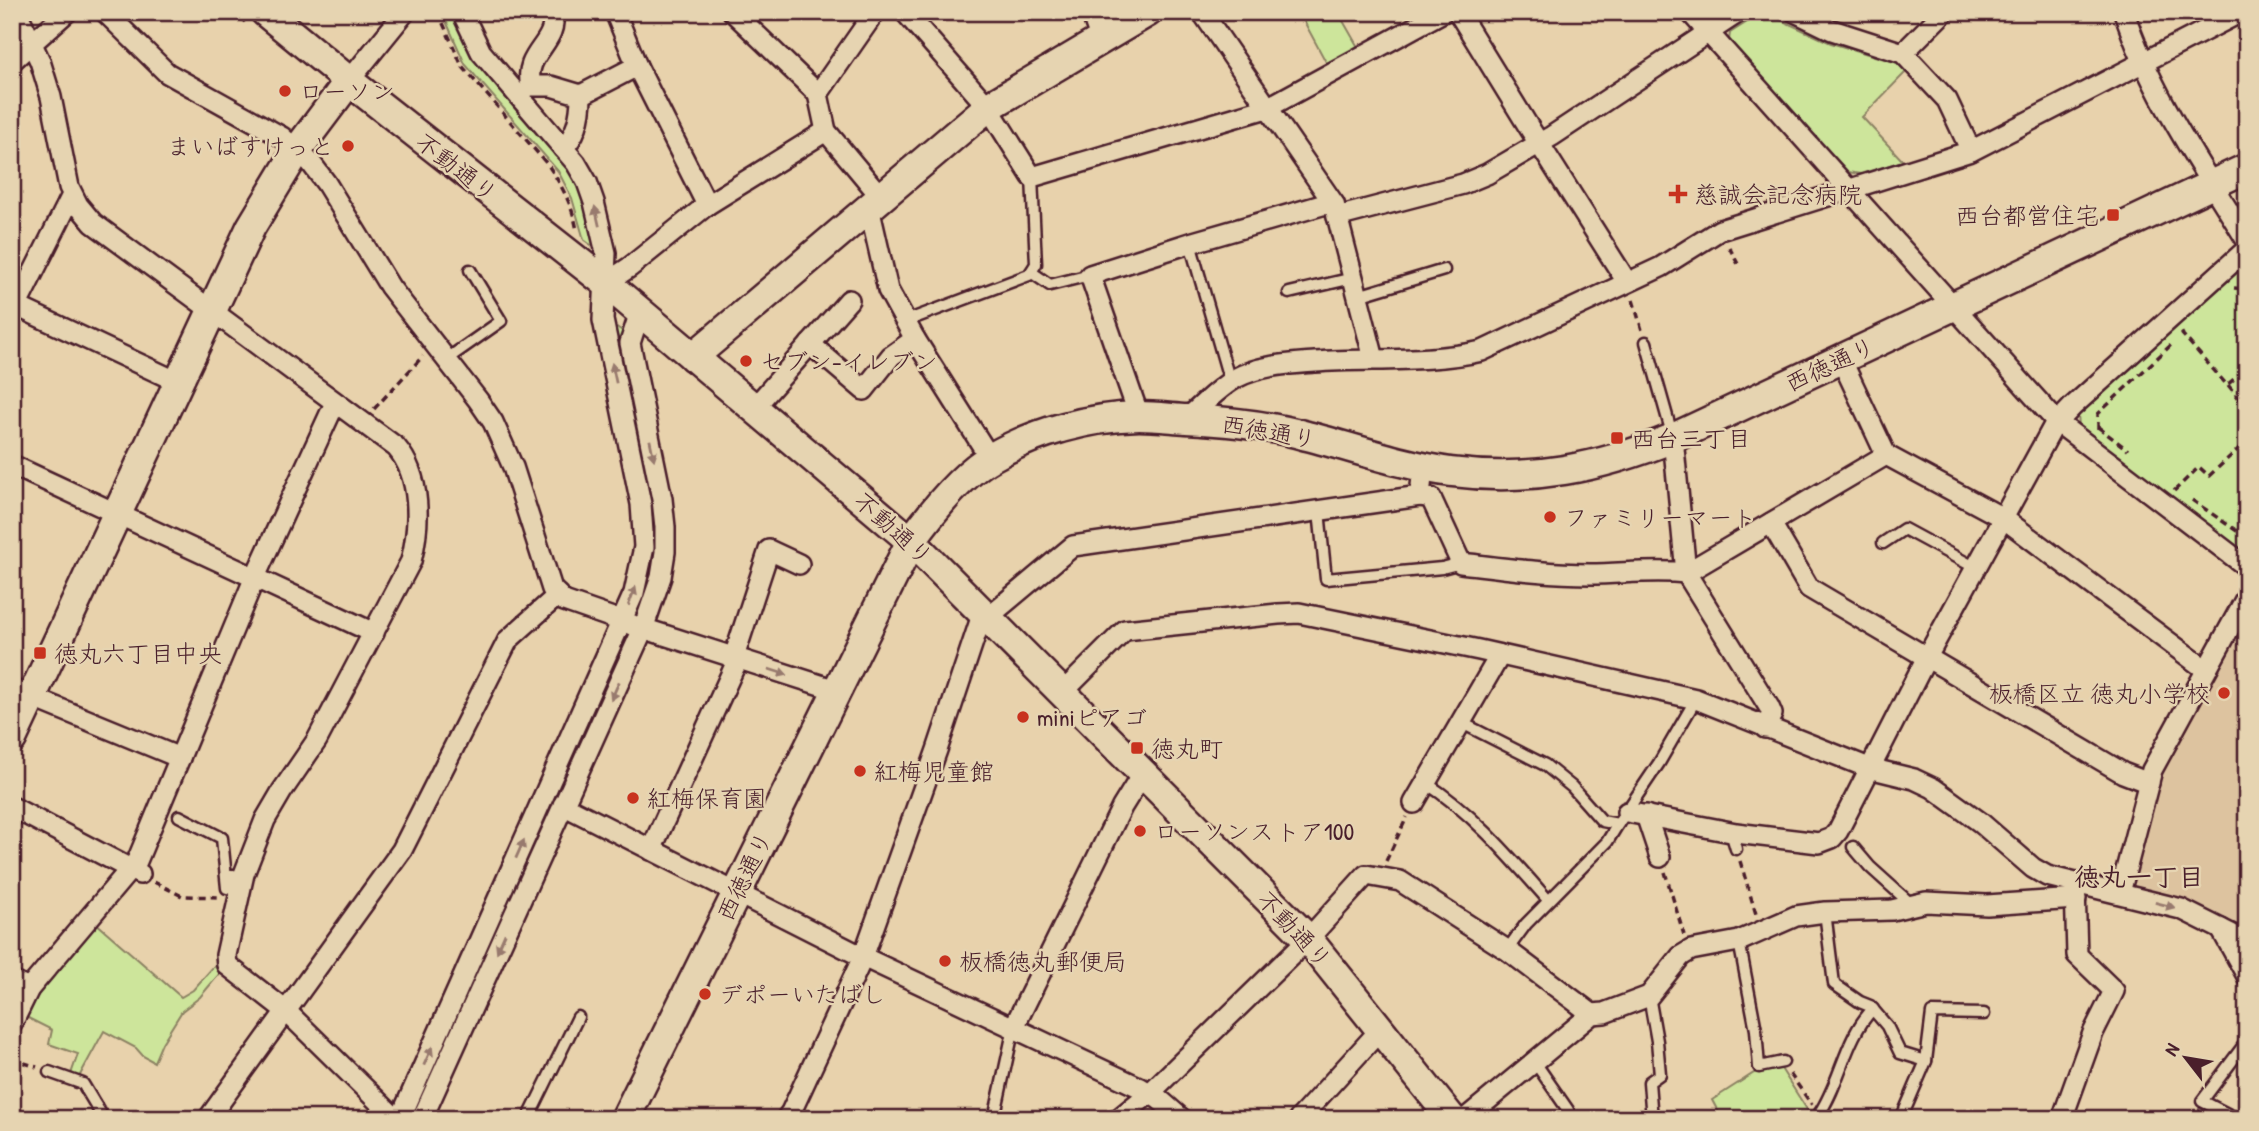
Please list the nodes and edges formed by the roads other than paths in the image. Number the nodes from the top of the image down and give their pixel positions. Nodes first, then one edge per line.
1 (16, 12) edge
2 (67, 12) edge
3 (105, 12) edge
4 (265, 12) edge
5 (405, 12) edge
6 (462, 12) edge
7 (552, 12) edge
8 (615, 12) edge
9 (733, 12) edge
10 (905, 12) edge
11 (1091, 12) edge
12 (1148, 12) edge
13 (1202, 12) edge
14 (1443, 12) edge
15 (1458, 12) edge
16 (1690, 12) edge
17 (1739, 12) edge
18 (1795, 12) edge
19 (1944, 12) edge
20 (2124, 12) edge
21 (2241, 12) edge
22 (873, 13) edge
23 (2211, 19) edge
24 (1708, 33) junction
25 (1101, 40) junction
26 (32, 44) junction
27 (1903, 53) junction
28 (12, 61) edge
29 (2142, 64) junction
30 (637, 66) junction
31 (349, 81) junction
32 (525, 91) junction
33 (818, 94) junction
34 (581, 95) junction
35 (988, 107) junction
36 (1268, 108) junction
37 (826, 131) junction
38 (1539, 142) junction
39 (563, 148) junction
40 (298, 149) junction
41 (1971, 151) junction
42 (2247, 169) edge
43 (1031, 177) junction
44 (2213, 185) junction
45 (1848, 190) junction
46 (72, 195) junction
47 (875, 202) junction
48 (707, 205) junction
49 (1336, 211) junction
50 (2247, 242) edge
51 (1190, 243) junction
52 (2247, 249) edge
53 (470, 270) dead end
54 (1444, 270) dead end
55 (1031, 272) junction
56 (1090, 275) junction
57 (606, 283) junction
58 (1355, 287) junction
59 (1629, 287) junction
60 (1289, 293) dead end
61 (849, 300) dead end
62 (1954, 306) junction
63 (14, 308) edge
64 (211, 310) junction
65 (640, 312) junction
66 (910, 330) junction
67 (1646, 342) road end
68 (810, 344) junction
69 (693, 357) junction
70 (447, 359) junction
71 (1374, 359) junction
72 (1841, 359) junction
73 (178, 382) junction
74 (1230, 383) junction
75 (335, 403) junction
76 (754, 408) junction
77 (1139, 416) junction
78 (1186, 419) junction
79 (2057, 422) junction
80 (1673, 438) junction
81 (1886, 455) junction
82 (990, 458) junction
83 (12, 465) edge
84 (1423, 467) junction
85 (1420, 496) junction
86 (1319, 511) junction
87 (117, 513) junction
88 (2003, 518) junction
89 (1771, 523) junction
90 (911, 541) junction
91 (1883, 542) dead end
92 (1461, 563) junction
93 (799, 564) dead end
94 (2247, 567) edge
95 (1976, 568) junction
96 (1686, 573) junction
97 (255, 577) junction
98 (558, 595) junction
99 (2247, 596) edge
100 (985, 614) junction
101 (622, 622) junction
102 (643, 629) junction
103 (374, 633) junction
104 (1500, 655) junction
105 (1927, 657) junction
106 (736, 658) junction
107 (2205, 670) junction
108 (836, 690) junction
109 (1063, 692) junction
110 (22, 693) edge
111 (1696, 699) junction
112 (1462, 723) junction
113 (1765, 728) junction
114 (12, 739) edge
115 (180, 758) junction
116 (1869, 768) junction
117 (1143, 773) junction
118 (1426, 783) junction
119 (2149, 783) junction
120 (1414, 803) road end
121 (563, 805) junction
122 (12, 807) edge
123 (179, 816) dead end
124 (1646, 816) junction
125 (1622, 818) junction
126 (1853, 848) dead end
127 (651, 849) junction
128 (1660, 857) road end
129 (135, 872) junction
130 (243, 877) junction
131 (2076, 891) junction
132 (736, 892) junction
133 (2120, 893) junction
134 (1548, 900) junction
135 (1911, 904) junction
136 (1825, 912) junction
137 (2221, 929) junction
138 (1308, 939) junction
139 (1740, 941) junction
140 (2247, 942) edge
141 (1507, 950) junction
142 (863, 957) junction
143 (2247, 975) edge
144 (21, 985) edge
145 (1649, 996) junction
146 (1873, 1009) junction
147 (286, 1011) junction
148 (1591, 1014) junction
149 (1984, 1014) dead end
150 (578, 1017) dead end
151 (12, 1024) edge
152 (1014, 1027) junction
153 (1381, 1029) junction
154 (2247, 1041) edge
155 (1534, 1061) junction
156 (1926, 1061) junction
157 (1783, 1062) road end
158 (49, 1072) dead end
159 (1150, 1093) junction
160 (1568, 1110) dead end
161 (1819, 1114) road end
162 (792, 1117) edge
163 (104, 1119) edge
164 (208, 1119) edge
165 (398, 1119) edge
166 (422, 1119) edge
167 (528, 1119) edge
168 (625, 1119) edge
169 (994, 1119) edge
170 (1118, 1119) edge
171 (1182, 1119) edge
172 (1299, 1119) edge
173 (1452, 1119) edge
174 (1465, 1119) edge
175 (1652, 1119) edge
176 (1901, 1119) edge
177 (2062, 1119) edge
178 (2237, 1119) edge

1 - 26 street
2 - 26 street
3 - 40 street
4 - 31 street, 不動通り
5 - 31 street
6 - 32 street
7 - 32 street
8 - 30 street
9 - 33 street
10 - 35 street
11 - 25 street
12 - 25 street
13 - 36 street
14 - 36 street
15 - 38 street
16 - 24 street
17 - 24 street
18 - 27 street
19 - 27 street
20 - 29 street
21 - 23 street
22 - 33 street
23 - 29 street
24 - 38 street
24 - 45 street
25 - 35 street
26 - 28 street
26 - 46 street
27 - 41 street
29 - 41 street
29 - 44 street
30 - 34 street
30 - 48 street
31 - 40 street
31 - 57 street, 不動通り
32 - 34 street
32 - 39 street
33 - 37 street
34 - 39 street
35 - 43 street
35 - 47 street
36 - 43 street
36 - 49 street
37 - 47 street
37 - 48 street
38 - 49 street
38 - 59 street
57 -> 39 street
40 - 64 street
40 - 70 street
41 - 45 street
42 - 44 street, 西徳通り
43 - 55 lane
44 - 50 street
44 - 62 street, 西徳通り
45 - 59 street
45 - 62 street
46 - 63 street
46 - 64 street
47 - 66 street
47 - 69 street
48 - 57 street
49 - 51 street
49 - 58 street
51 - 56 street
51 - 74 lane
52 - 79 street
53 - 70 lane
54 - 58 lane
55 - 56 lane
55 - 66 lane
56 - 77 street
57 - 65 street, 不動通り
101 -> 57 street
58 - 60 lane
58 - 71 street
59 - 71 street
61 - 68 street
62 - 72 street, 西徳通り
62 - 79 street
63 - 73 street
64 - 73 street
64 - 75 street
65 - 69 street, 不動通り
65 -> 102 street
66 - 68 street
66 - 82 street
67 - 80 lane
68 - 76 street
69 - 76 street, 不動通り
70 - 98 street
71 - 74 street
72 - 80 street, 西徳通り
72 - 81 street
73 - 87 street
74 - 78 street
75 - 97 street
75 - 103 street
76 - 90 street, 不動通り
77 - 78 street, 西徳通り
77 - 82 street, 西徳通り
78 - 84 street, 西徳通り
79 - 88 street
79 - 94 street
80 - 84 street, 西徳通り
80 - 96 street
81 - 88 street
81 - 89 street
82 - 90 street, 西徳通り
83 - 87 street
84 - 85 street
85 - 86 street
85 - 92 street
86 - 92 lane
86 - 100 street
87 - 97 street
87 - 110 street
88 - 95 street
88 - 107 street
89 - 96 street
89 - 105 street
90 - 100 street, 不動通り
90 - 108 street, 西徳通り
91 - 95 lane
92 - 96 street
93 - 106 street
95 - 105 street
96 - 113 street
97 - 103 street
97 - 115 street
98 - 101 street
98 - 147 street
99 - 107 street
100 - 109 street, 不動通り
100 - 142 street
101 - 102 street
165 -> 101 street
102 - 106 street
102 -> 121 street
103 - 130 street
104 - 109 street
104 - 111 street
104 - 112 street
105 - 116 street
105 - 119 street
106 -> 108 street
106 - 127 street
107 - 119 street
108 - 132 street, 西徳通り
109 - 117 street, 不動通り
110 - 114 street
110 - 115 street
111 - 113 street
111 - 125 lane
112 - 118 street
112 - 125 lane
113 - 116 street
115 - 129 street
116 - 124 street
116 - 131 street
117 - 138 street, 不動通り
117 - 152 street
118 - 120 street
118 - 134 lane
119 - 133 street
121 - 127 street
121 -> 166 street
122 - 129 street
123 - 130 lane
124 - 125 street
124 - 128 street
125 - 134 lane
126 - 135 lane
127 - 132 street
129 - 144 street
130 - 147 street
131 - 133 street
131 - 135 street
131 - 177 street
132 - 142 street
132 - 168 street, 西徳通り
133 -> 137 street
134 - 141 lane
135 - 136 street
136 - 139 street
136 - 146 lane
137 - 140 street
137 - 143 street
138 - 141 street
138 - 153 street, 不動通り
138 - 159 street
139 - 145 street
139 - 157 lane
141 - 148 street
142 - 152 street
142 - 162 street
144 - 151 street
145 - 148 street
145 - 175 lane
146 - 156 lane
146 - 161 lane
147 - 164 street
147 - 165 street
148 - 155 street
149 - 156 lane
150 - 167 lane
152 - 159 street
152 - 169 lane
153 - 172 street
153 - 173 street, 不動通り
154 - 178 lane
155 - 160 lane
155 - 174 street
156 - 176 lane
158 - 163 lane
159 - 170 street
159 - 171 street

